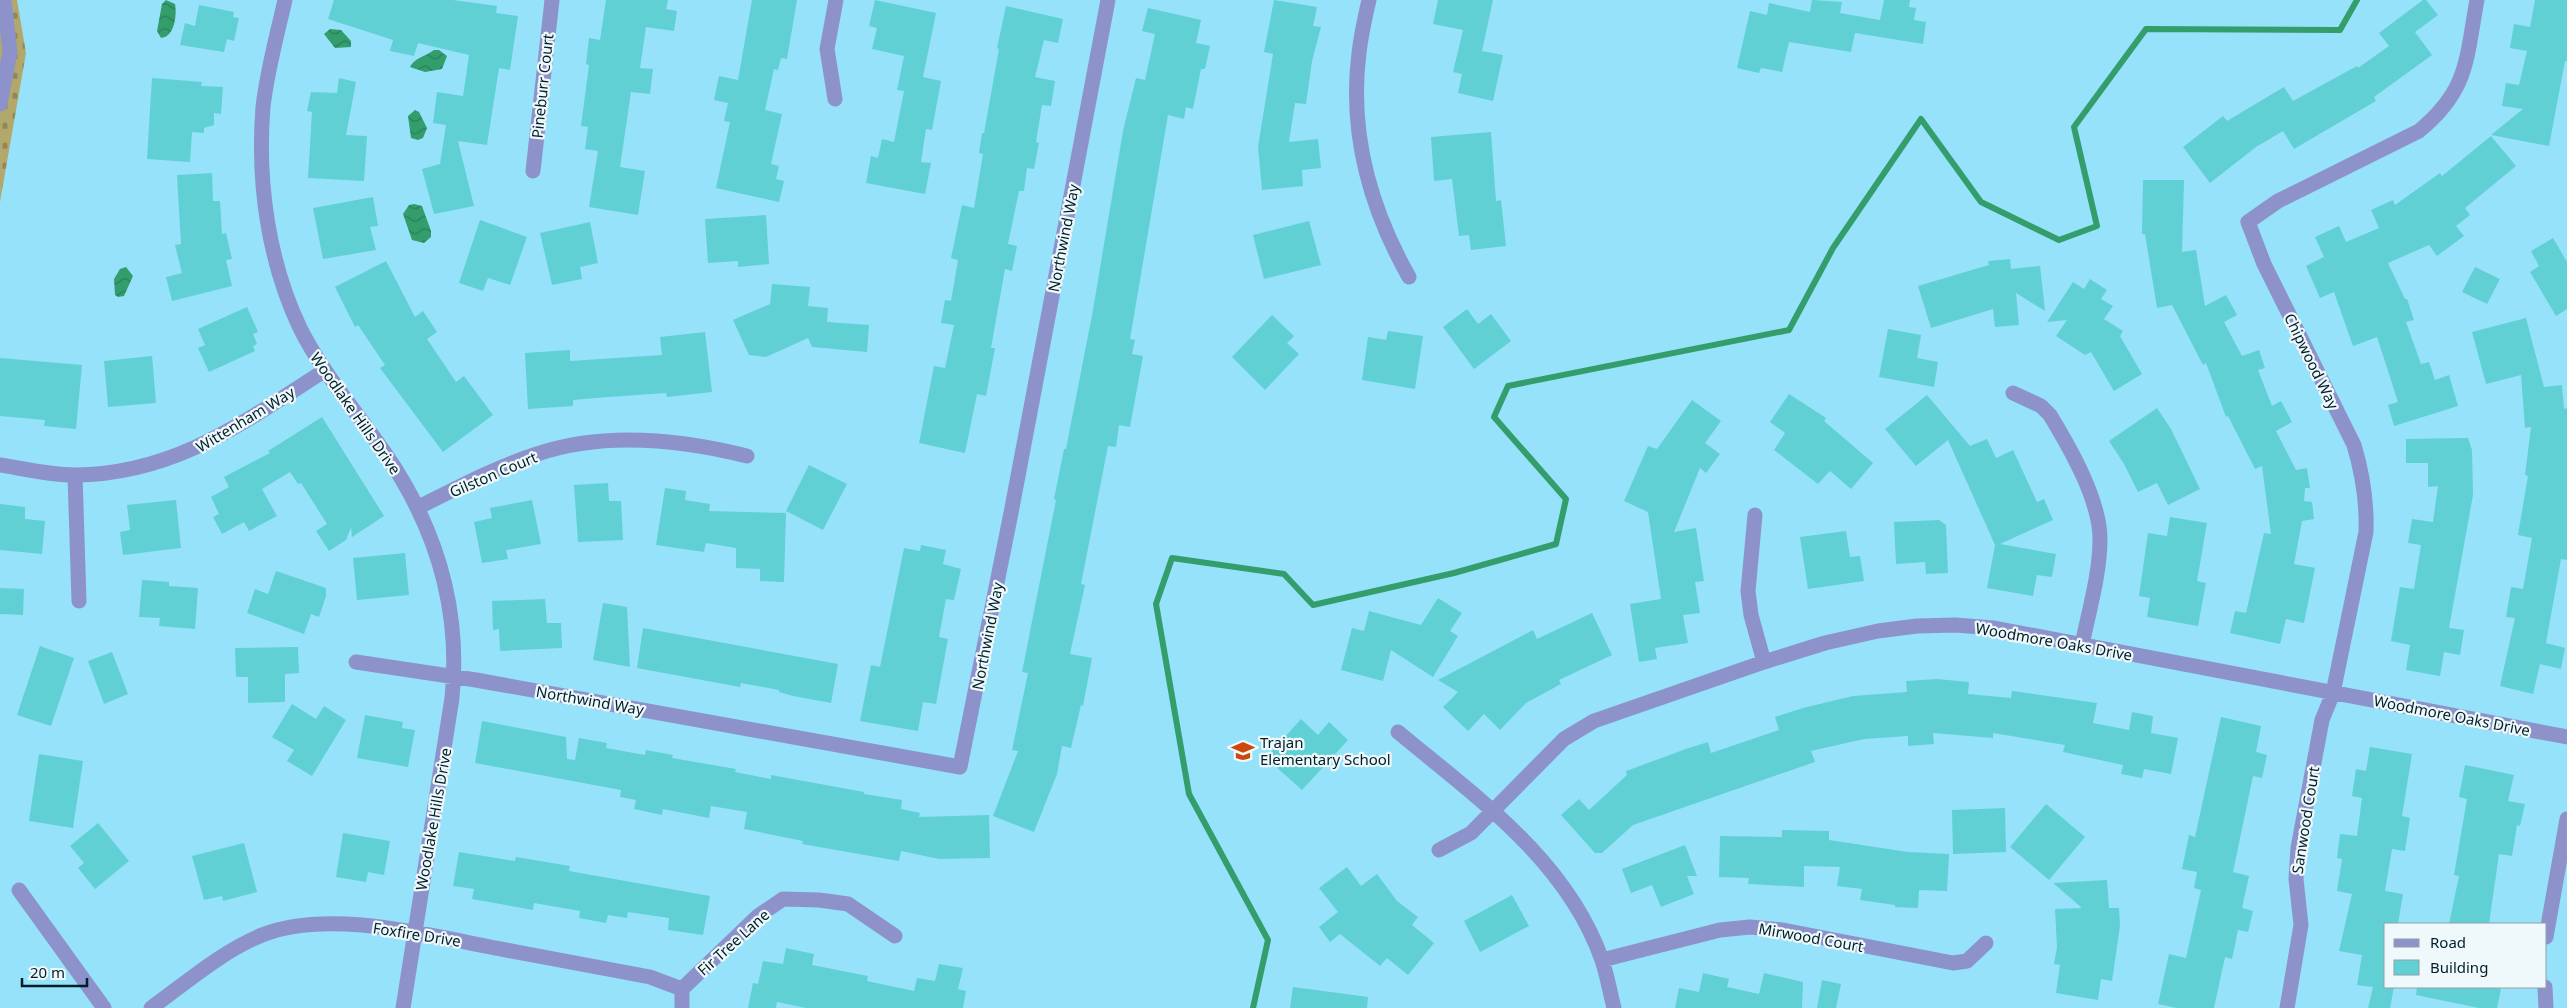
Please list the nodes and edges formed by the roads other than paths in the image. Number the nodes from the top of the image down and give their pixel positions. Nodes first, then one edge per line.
1 (4, 0) edge
2 (285, 0) edge
3 (552, 0) edge
4 (836, 0) edge
5 (1108, 0) edge
6 (1369, 0) edge
7 (2477, 0) edge
8 (835, 98) dead end
9 (0, 104) edge
10 (533, 171) dead end
11 (1408, 277) dead end
12 (324, 371) junction
13 (2013, 393) dead end
14 (747, 456) dead end
15 (0, 465) edge
16 (75, 475) junction
17 (419, 507) junction
18 (1755, 515) dead end
19 (79, 602) dead end
20 (2082, 645) junction
21 (356, 662) dead end
22 (1764, 662) junction
23 (454, 676) junction
24 (2333, 692) junction
25 (1398, 732) dead end
26 (2567, 737) edge
27 (1493, 812) junction
28 (2567, 819) edge
29 (1439, 850) dead end
30 (19, 890) dead end
31 (2547, 931) edge
32 (414, 932) junction
33 (895, 936) dead end
34 (1986, 943) dead end
35 (1602, 960) junction
36 (682, 988) junction
37 (2545, 988) edge
38 (104, 1008) edge
39 (152, 1008) edge
40 (403, 1008) edge
41 (682, 1008) edge
42 (1614, 1008) edge
43 (2287, 1008) edge
44 (2546, 1008) edge

1 - 9 street
2 - 12 street, Woodlake Hills Drive
3 - 10 street, Pineburr Court
4 - 8 street
5 - 23 street, Northwind Way
6 - 11 street
7 - 24 street, Chipwood Way
12 - 16 street, Wittenham Way
12 - 17 street, Woodlake Hills Drive
13 - 20 street
14 - 17 street, Gilston Court
15 - 16 street, Wittenham Way
16 - 19 street
17 - 23 street, Woodlake Hills Drive
18 - 22 street
20 - 22 street, Woodmore Oaks Drive
20 - 24 street, Woodmore Oaks Drive
21 - 23 street
22 - 27 street, Woodmore Oaks Drive
23 - 32 street, Woodlake Hills Drive
24 - 26 street, Woodmore Oaks Drive
24 - 43 street, Sanwood Court
25 - 27 street
27 - 29 street, Woodmore Oaks Drive
27 - 35 street
28 - 31 street
30 - 38 street
32 - 36 street, Foxfire Drive
32 - 39 street, Foxfire Drive
32 - 40 street, Woodlake Hills Drive
33 - 36 street, Fir Tree Lane
34 - 35 street, Mirwood Court
35 - 42 street
36 - 41 street
37 - 44 street

